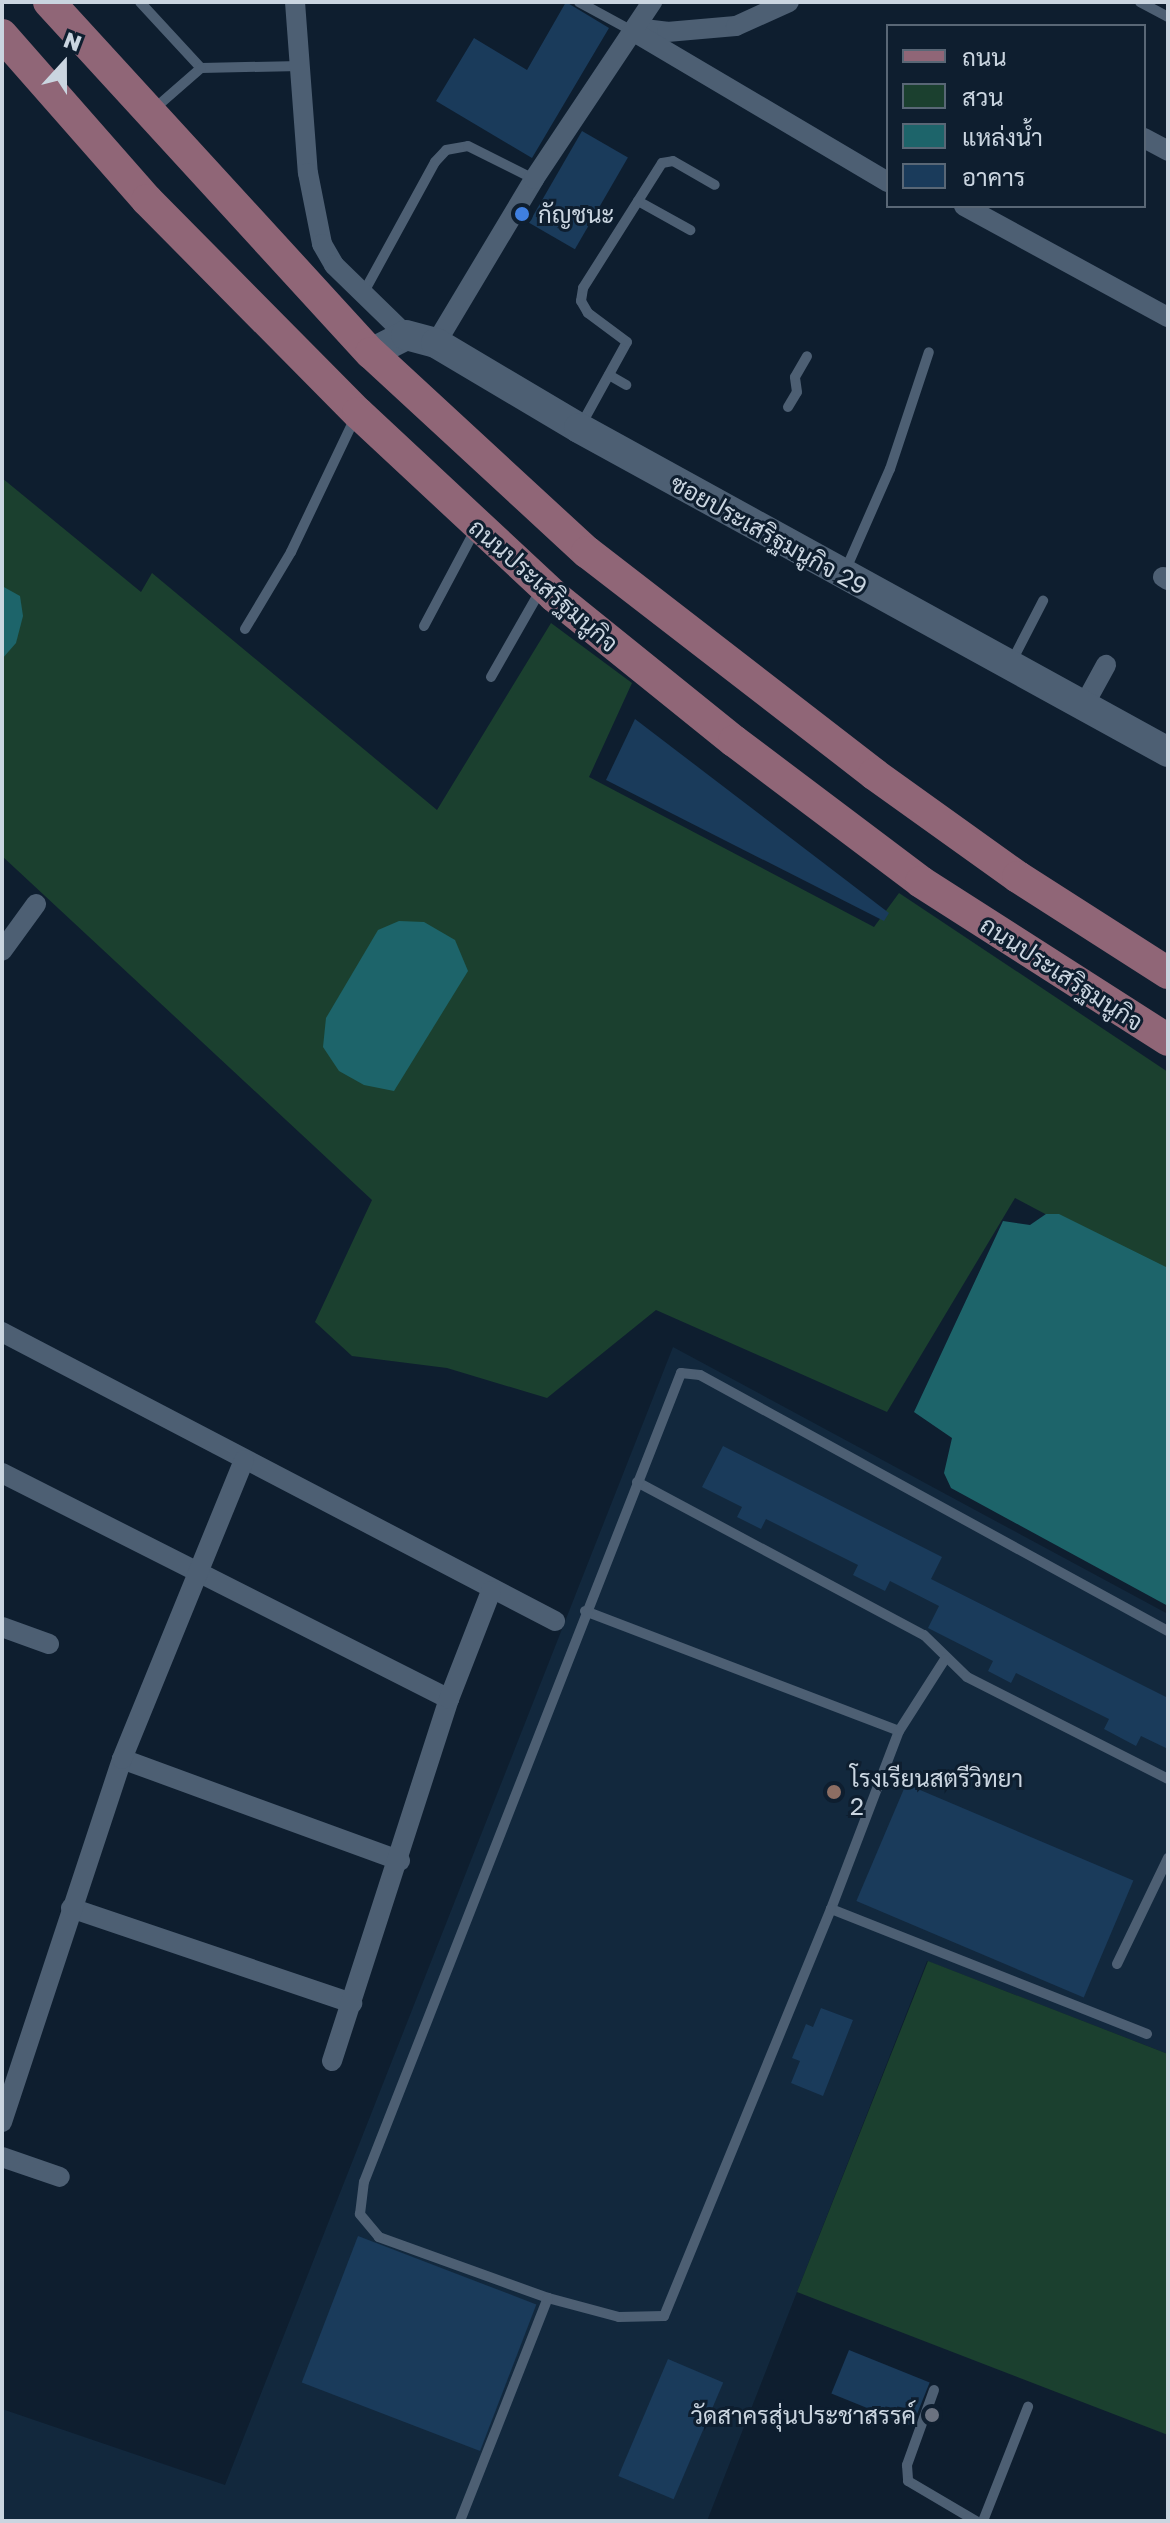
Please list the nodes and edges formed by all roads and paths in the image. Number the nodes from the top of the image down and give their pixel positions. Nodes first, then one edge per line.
1 (49, 2) edge
2 (140, 2) edge
3 (295, 2) edge
4 (579, 2) edge
5 (652, 2) edge
6 (789, 2) edge
7 (1140, 2) edge
8 (1168, 17) edge
9 (635, 30) junction
10 (2, 35) edge
11 (300, 66) junction
12 (201, 68) junction
13 (148, 114) junction
14 (1146, 139) edge
15 (1168, 151) edge
16 (534, 179) junction
17 (886, 181) edge
18 (715, 185) dead end
19 (638, 201) junction
20 (968, 208) edge
21 (690, 230) dead end
22 (365, 290) junction
23 (1168, 317) edge
24 (406, 335) junction
25 (436, 343) junction
26 (929, 352) dead end
27 (371, 353) junction
28 (807, 356) dead end
29 (609, 375) junction
30 (626, 385) dead end
31 (788, 407) dead end
32 (358, 413) junction
33 (579, 428) junction
34 (477, 526) junction
35 (843, 575) junction
36 (543, 586) junction
37 (1043, 601) dead end
38 (424, 626) dead end
39 (245, 629) dead end
40 (1106, 665) dead end
41 (1009, 666) junction
42 (491, 677) dead end
43 (1083, 707) junction
44 (1168, 752) edge
45 (36, 904) dead end
46 (2, 951) edge
47 (1168, 973) edge
48 (1168, 1040) edge
49 (2, 1332) edge
50 (244, 1460) junction
51 (2, 1473) edge
52 (637, 1482) junction
53 (197, 1570) junction
54 (491, 1591) junction
55 (585, 1611) junction
56 (555, 1621) dead end
57 (2, 1627) edge
58 (1168, 1631) edge
59 (49, 1644) dead end
60 (945, 1659) junction
61 (449, 1699) junction
62 (899, 1731) junction
63 (122, 1759) junction
64 (1168, 1779) edge
65 (1168, 1858) edge
66 (400, 1861) junction
67 (71, 1908) junction
68 (831, 1909) junction
69 (1117, 1964) dead end
70 (352, 2003) junction
71 (1147, 2034) dead end
72 (332, 2061) dead end
73 (2, 2122) edge
74 (2, 2157) edge
75 (60, 2177) dead end
76 (548, 2298) junction
77 (934, 2390) dead end
78 (1028, 2407) dead end
79 (460, 2521) edge
80 (976, 2521) edge
81 (983, 2521) edge

1 - 13 main road
2 - 12 lane
3 - 11 street
4 - 9 lane
5 - 9 street
6 - 9 street
7 - 8 lane
9 - 16 street
9 - 17 street
10 - 32 main road, ถนนประเสริฐมนูกิจ
11 - 12 lane
11 - 22 street
12 - 13 lane
13 - 27 main road
14 - 15 street
16 - 22 lane
16 - 25 street
18 - 19 lane
19 - 21 lane
19 - 29 lane
20 - 23 street
22 - 24 street
24 - 25 street, ซอยประเสริฐมนูกิจ 29
24 - 27 street
25 - 33 street, ซอยประเสริฐมนูกิจ 29
26 - 35 lane
27 - 47 main road
28 - 31 lane
29 - 30 lane
29 - 33 lane
32 - 34 main road, ถนนประเสริฐมนูกิจ
32 - 39 lane
33 - 35 street, ซอยประเสริฐมนูกิจ 29
34 - 36 main road, ถนนประเสริฐมนูกิจ
34 - 38 lane
35 - 41 street, ซอยประเสริฐมนูกิจ 29
36 - 42 lane
36 - 48 main road, ถนนประเสริฐมนูกิจ
37 - 41 lane
40 - 43 street
41 - 43 street, ซอยประเสริฐมนูกิจ 29
43 - 44 street, ซอยประเสริฐมนูกิจ 29
45 - 46 street
49 - 50 street
50 - 53 street
50 - 54 street
51 - 53 street
52 - 55 lane
52 - 58 lane
52 - 60 lane
53 - 61 street
53 - 63 street
54 - 56 street
54 - 61 street
55 - 62 lane
55 - 76 lane
57 - 59 street
60 - 62 lane
60 - 64 lane
61 - 66 street
62 - 68 lane
63 - 66 street
63 - 67 street
65 - 69 lane
66 - 70 street
67 - 70 street
67 - 73 street
68 - 71 lane
68 - 76 lane
70 - 72 street
74 - 75 street
76 - 79 lane
77 - 80 lane
78 - 81 lane

